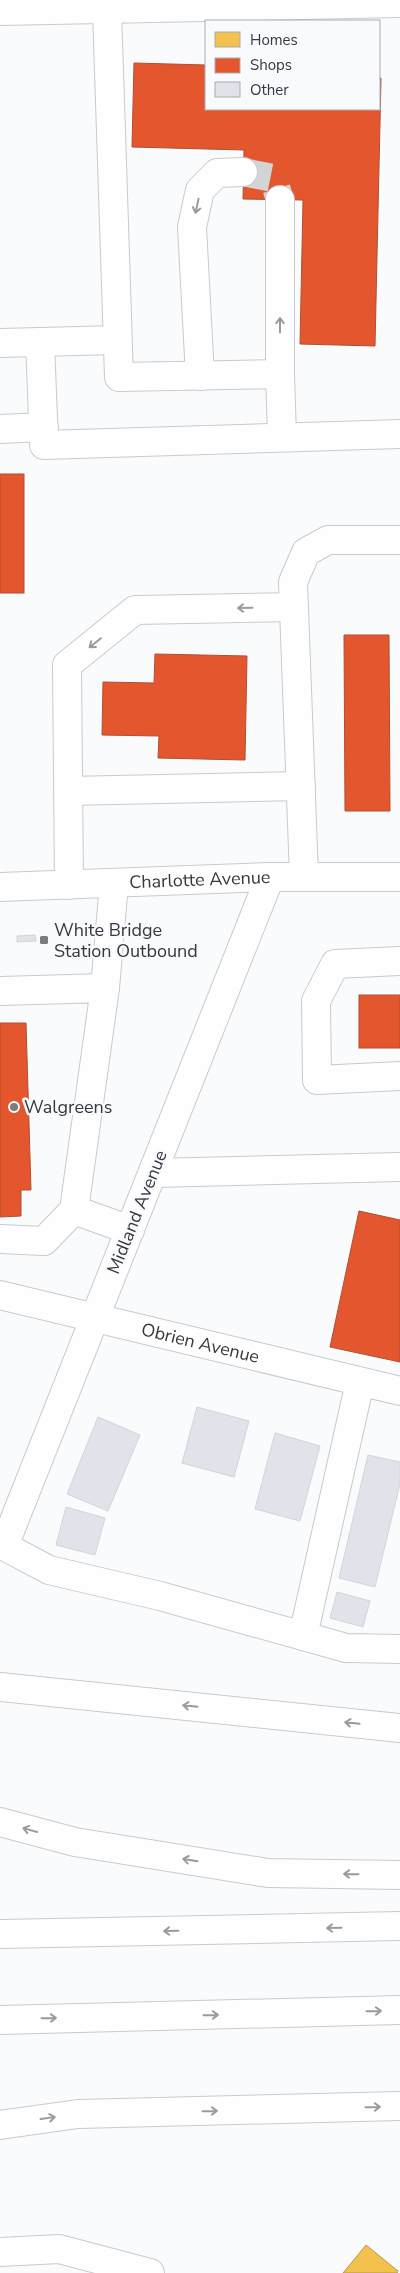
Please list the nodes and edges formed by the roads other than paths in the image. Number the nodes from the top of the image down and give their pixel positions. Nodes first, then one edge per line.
1 (280, 2) edge
2 (400, 3) edge
3 (55, 5) edge
4 (107, 10) junction
5 (0, 11) edge
6 (243, 172) tunnel mouth
7 (280, 200) tunnel mouth
8 (117, 340) junction
9 (40, 342) junction
10 (0, 343) edge
11 (280, 374) junction
12 (200, 376) junction
13 (44, 427) junction
14 (0, 429) edge
15 (400, 434) edge
16 (282, 436) junction
17 (400, 540) edge
18 (294, 607) junction
19 (301, 786) junction
20 (68, 791) junction
21 (270, 877) junction
22 (304, 877) junction
23 (400, 877) edge
24 (114, 883) junction
25 (69, 885) junction
26 (0, 887) edge
27 (400, 961) edge
28 (105, 988) junction
29 (0, 991) edge
30 (400, 1076) edge
31 (400, 1167) edge
32 (153, 1173) junction
33 (74, 1210) junction
34 (130, 1230) junction
35 (0, 1239) edge
36 (0, 1295) edge
37 (94, 1318) junction
38 (360, 1382) junction
39 (400, 1391) edge
40 (303, 1636) junction
41 (400, 1649) edge
42 (11, 1688) edge
43 (400, 1728) edge
44 (0, 1822) edge
45 (400, 1875) edge
46 (400, 1926) edge
47 (0, 1934) edge
48 (400, 2010) edge
49 (0, 2020) edge
50 (400, 2106) edge
51 (0, 2125) edge
52 (0, 2252) edge
53 (150, 2273) edge

1 - 2 main road
1 - 4 main road
3 - 4 main road
3 - 5 main road
4 - 8 main road
6 -> 12 main road
11 -> 7 main road
8 - 9 main road
8 - 12 main road
9 - 10 main road
9 - 13 main road
11 - 12 main road
11 - 16 main road
13 - 14 main road
13 - 16 main road
15 - 16 main road
17 - 18 main road
18 - 19 main road
18 -> 20 main road
19 - 20 main road
19 - 22 main road
20 - 25 main road
21 - 22 main road, Charlotte Avenue
21 - 24 main road, Charlotte Avenue
21 - 32 main road, Midland Avenue
22 - 23 main road, Charlotte Avenue
24 - 25 main road, Charlotte Avenue
24 - 28 main road
25 - 26 main road, Charlotte Avenue
27 - 30 main road
28 - 29 main road
28 - 33 main road
31 - 32 main road
32 - 34 main road, Midland Avenue
33 - 34 main road
33 - 35 main road
34 - 37 main road, Midland Avenue
36 - 37 main road, Obrien Avenue
37 - 38 main road, Obrien Avenue
37 - 40 main road, Midland Avenue
38 - 39 main road, Obrien Avenue
38 - 40 main road
40 - 41 main road
43 -> 42 main road
45 -> 44 main road
46 -> 47 main road
49 -> 48 main road
51 -> 50 main road
52 - 53 main road

